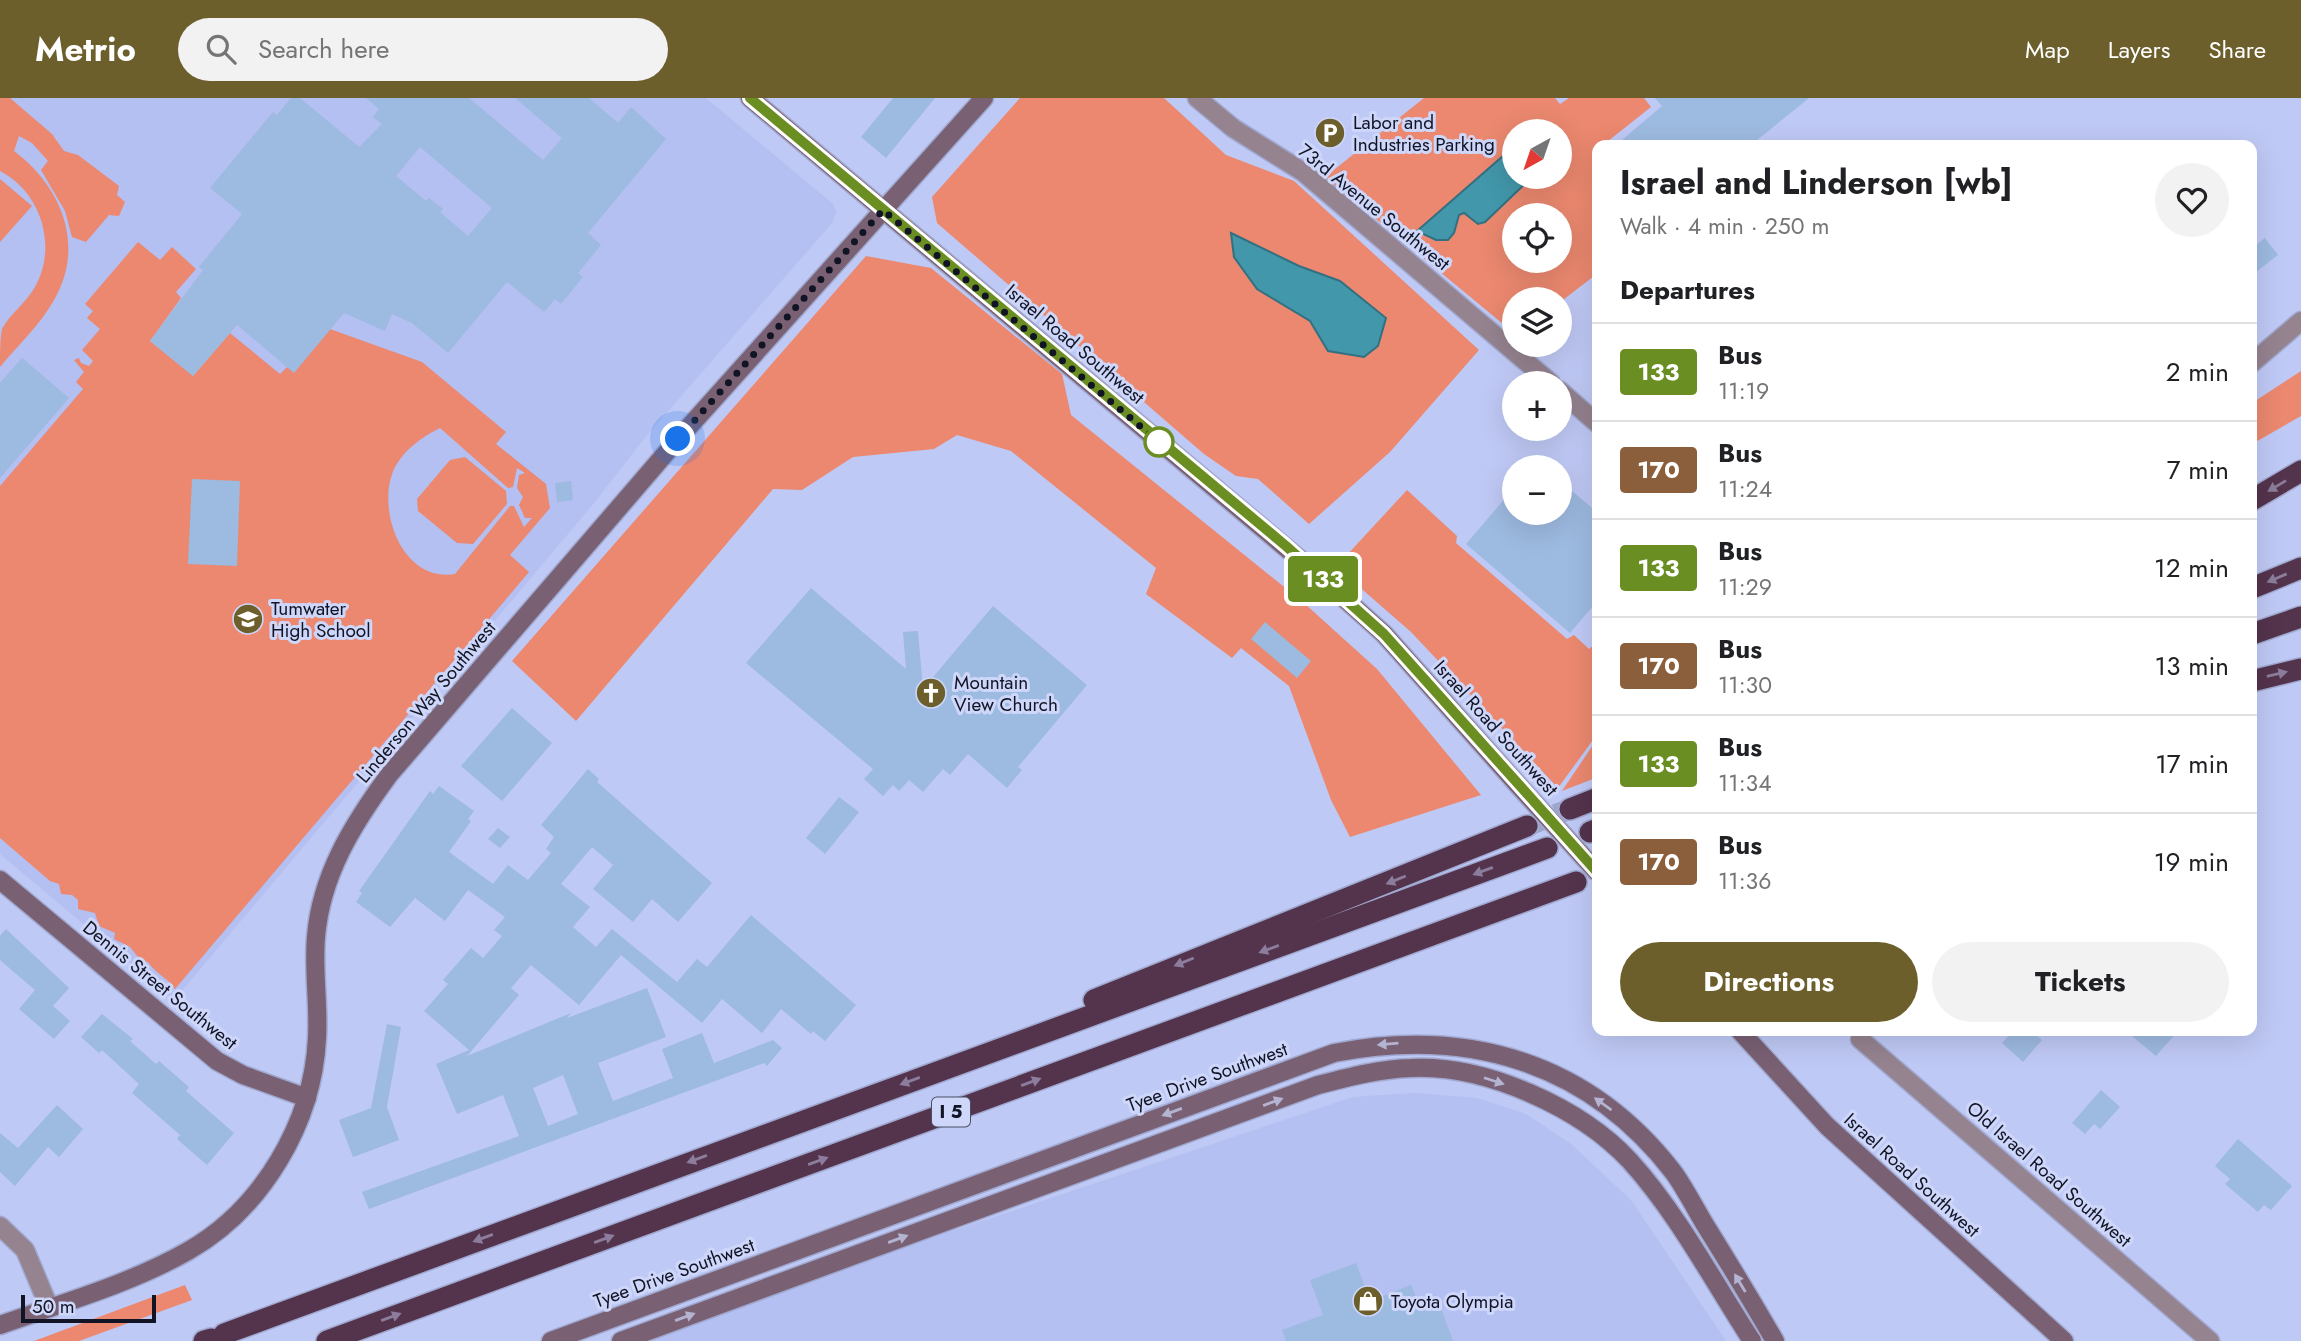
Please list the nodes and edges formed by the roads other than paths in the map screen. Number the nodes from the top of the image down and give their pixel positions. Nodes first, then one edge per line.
1 (750, 98) edge
2 (984, 98) edge
3 (1197, 98) edge
4 (883, 210) junction
5 (2301, 321) edge
6 (2257, 359) edge
7 (1537, 371) edge
8 (1572, 401) edge
9 (1592, 419) edge
10 (2301, 471) edge
11 (2257, 497) edge
12 (2301, 568) edge
13 (2257, 586) edge
14 (2301, 617) edge
15 (2257, 632) edge
16 (2301, 669) edge
17 (2257, 680) edge
18 (1592, 800) edge
19 (1570, 809) tunnel mouth
20 (1527, 826) tunnel mouth
21 (1547, 848) dead end
22 (1592, 866) edge
23 (0, 880) edge
24 (1576, 882) dead end
25 (1745, 1036) edge
26 (1860, 1040) dead end
27 (974, 1057) junction
28 (307, 1098) junction
29 (0, 1226) edge
30 (49, 1307) junction
31 (0, 1325) edge
32 (213, 1338) edge
33 (327, 1341) edge
34 (551, 1341) edge
35 (621, 1341) edge
36 (1752, 1341) edge
37 (1776, 1341) edge
38 (2064, 1341) edge
39 (2210, 1341) edge

1 - 4 street, Israel Road Southwest
2 - 4 street, Linderson Way Southwest
3 - 7 street, 73rd Avenue Southwest
4 - 22 street, Israel Road Southwest, bridge
4 - 28 street, Linderson Way Southwest
5 - 6 street
8 - 9 street
10 -> 11 highway
12 -> 13 highway
14 - 15 highway
17 -> 16 highway
18 - 19 highway
20 -> 27 highway
21 -> 27 highway, I 5
23 - 28 street, Dennis Street Southwest
33 -> 24 highway, I 5
25 - 38 street, Israel Road Southwest
26 - 39 street, Old Israel Road Southwest
27 -> 32 highway, I 5
28 - 30 street, Linderson Way Southwest
29 - 30 street
30 - 31 street, Linderson Way Southwest
37 -> 34 street, Tyee Drive Southwest
35 -> 36 street

